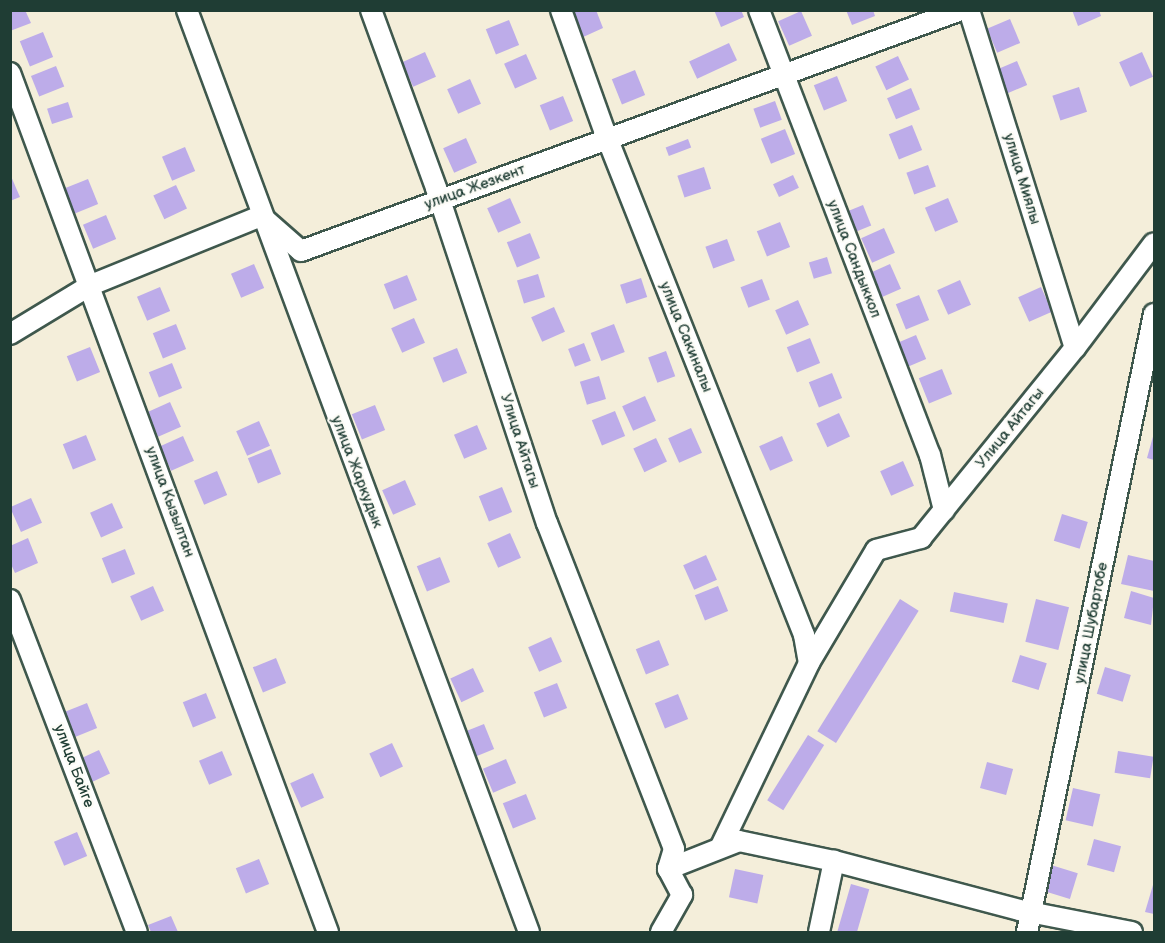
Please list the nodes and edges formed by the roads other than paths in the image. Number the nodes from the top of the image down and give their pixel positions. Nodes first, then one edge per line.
1 (187, 10) edge
2 (371, 10) edge
3 (561, 10) edge
4 (759, 10) edge
5 (961, 10) edge
6 (969, 10) edge
7 (10, 72) edge
8 (783, 76) junction
9 (608, 139) junction
10 (441, 200) junction
11 (261, 216) junction
12 (1155, 243) edge
13 (91, 285) junction
14 (1155, 314) edge
15 (10, 334) edge
16 (1075, 348) junction
17 (944, 510) junction
18 (10, 600) edge
19 (809, 663) junction
20 (721, 846) junction
21 (834, 861) junction
22 (669, 869) junction
23 (1032, 913) junction
24 (137, 933) edge
25 (328, 933) edge
26 (530, 933) edge
27 (661, 933) edge
28 (819, 933) edge
29 (1027, 933) edge
30 (1132, 933) edge

1 - 11 street, улица Жаркудык
2 - 10 street, Улица Айтагы
3 - 9 street, улица Сакиналы
4 - 8 street, улица Сандыккол
5 - 8 street, улица Жезкент
6 - 16 street, улица Миялы
7 - 13 street, улица Кызылтан
8 - 9 street, улица Жезкент
8 - 17 street, улица Сандыккол
9 - 10 street, улица Жезкент
9 - 19 street, улица Сакиналы
10 - 11 street, улица Жезкент
10 - 22 street, Улица Айтагы
11 - 13 street
11 - 26 street, улица Жаркудык
12 - 16 street, Улица Айтагы
13 - 15 street
13 - 25 street, улица Кызылтан
14 - 23 street, улица Шубартобе
16 - 17 street, Улица Айтагы
17 - 19 street, Улица Айтагы
18 - 24 street, улица Байге
19 - 20 street, Улица Айтагы
20 - 21 street
20 - 22 street
21 - 23 street
21 - 28 street
22 - 27 street, Улица Айтагы
23 - 29 street, улица Шубартобе
23 - 30 street

